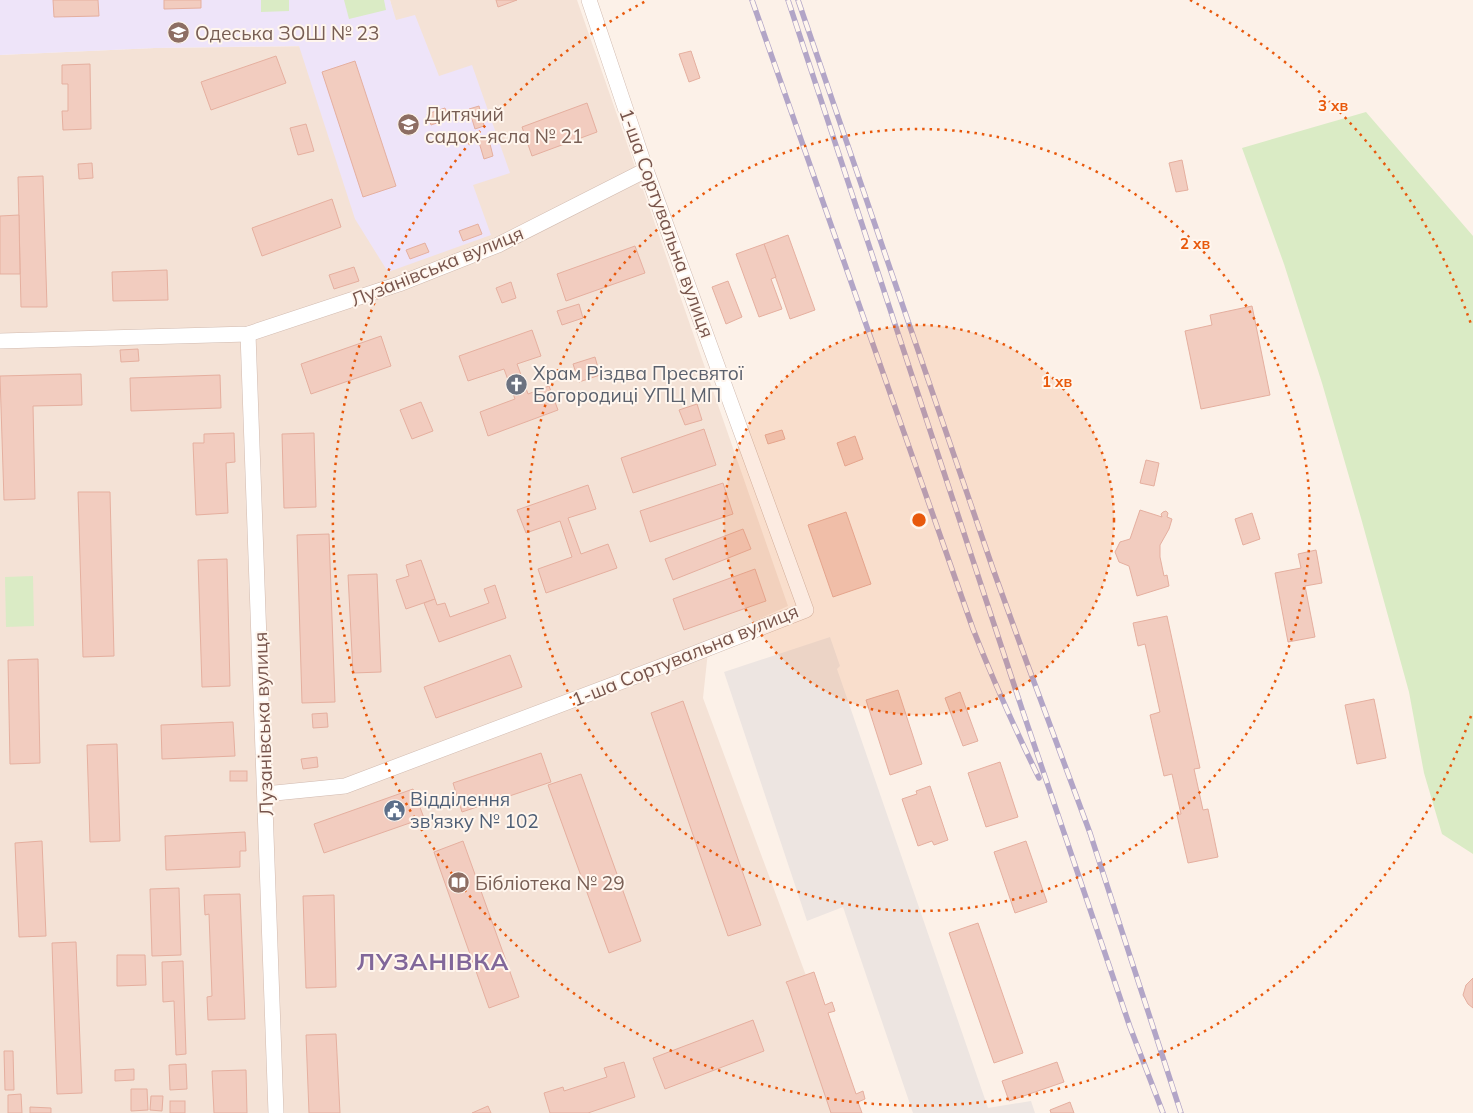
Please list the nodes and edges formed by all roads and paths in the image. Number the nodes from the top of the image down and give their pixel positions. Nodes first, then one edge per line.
1 (589, 0) edge
2 (646, 170) junction
3 (248, 334) junction
4 (0, 341) edge
5 (265, 794) junction
6 (276, 1113) edge

1 - 2 street, 1-ша Сортувальна вулиця
2 - 3 street, Лузанівська вулиця
2 - 5 street, 1-ша Сортувальна вулиця
3 - 4 street, Лузанівська вулиця
3 - 5 street, Лузанівська вулиця
5 - 6 street, Лузанівська вулиця

